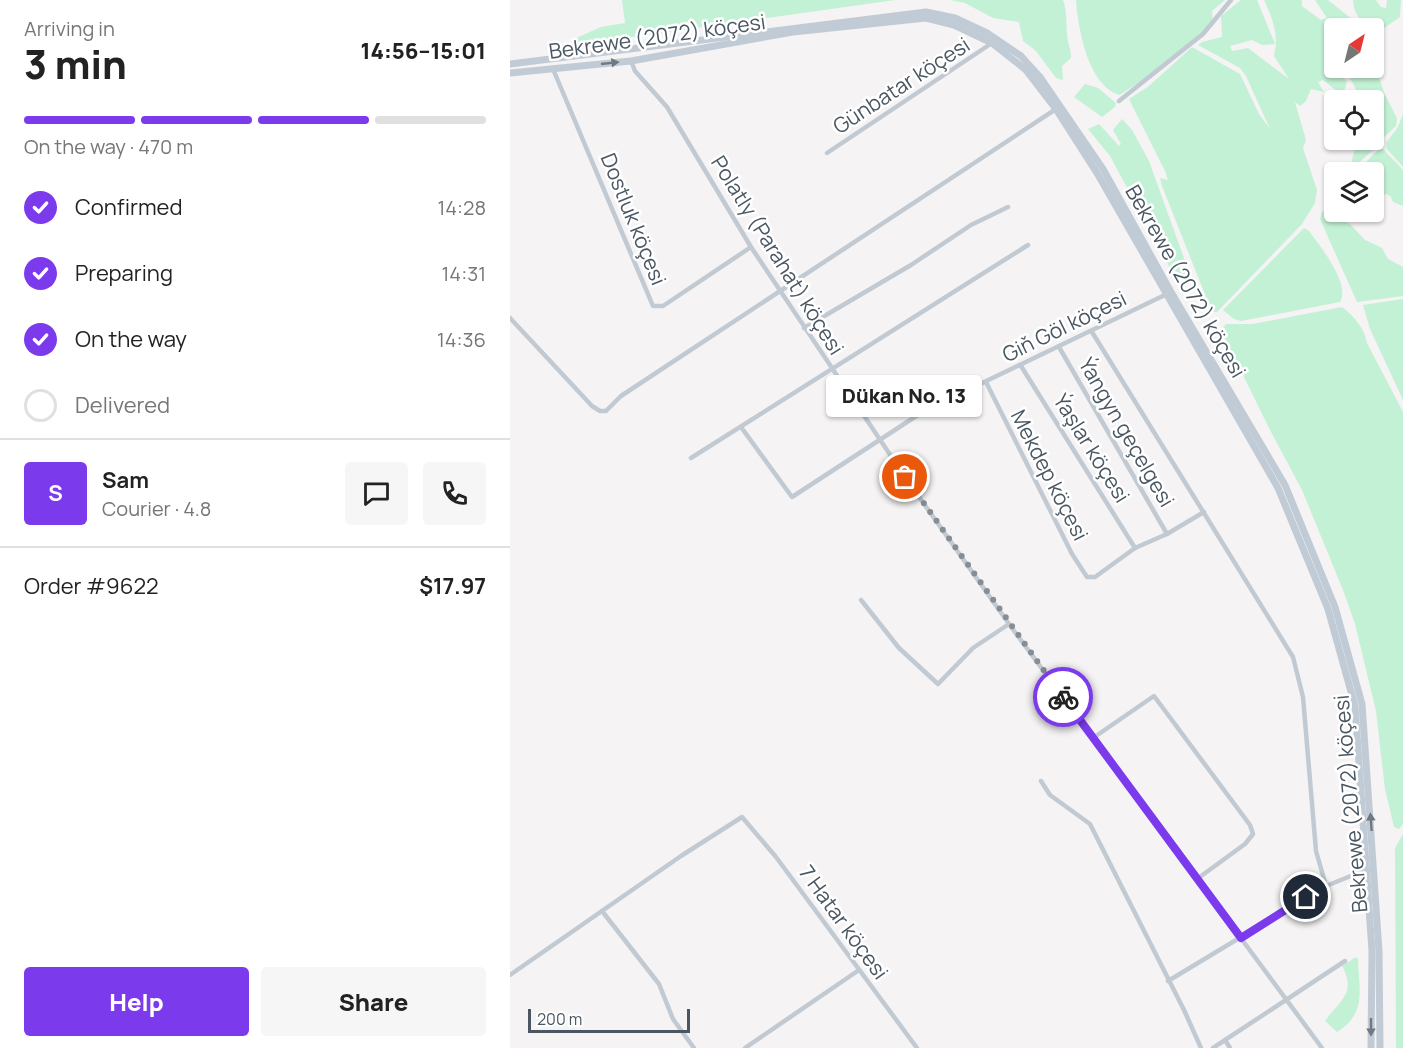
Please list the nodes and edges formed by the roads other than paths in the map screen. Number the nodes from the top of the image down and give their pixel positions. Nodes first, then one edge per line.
1 (1231, 0) edge
2 (992, 43) junction
3 (631, 61) junction
4 (510, 64) edge
5 (553, 69) junction
6 (510, 73) edge
7 (1119, 101) dead end
8 (1056, 109) junction
9 (827, 153) dead end
10 (1008, 207) dead end
11 (1028, 245) dead end
12 (751, 247) junction
13 (779, 290) junction
14 (1168, 294) junction
15 (510, 318) edge
16 (804, 328) junction
17 (1092, 332) junction
18 (1059, 347) junction
19 (1021, 366) junction
20 (832, 370) junction
21 (986, 382) junction
22 (741, 427) junction
23 (879, 440) junction
24 (691, 458) dead end
25 (1204, 512) junction
26 (1167, 534) junction
27 (1134, 548) junction
28 (861, 600) dead end
29 (1008, 624) junction
30 (1093, 738) junction
31 (1041, 781) dead end
32 (1370, 868) junction
33 (1197, 879) junction
34 (1326, 885) junction
35 (602, 911) junction
36 (1241, 938) junction
37 (1345, 961) dead end
38 (859, 970) junction
39 (510, 975) edge
40 (1168, 981) junction
41 (1286, 1001) junction
42 (1225, 1040) junction
43 (694, 1048) edge
44 (745, 1048) edge
45 (917, 1048) edge
46 (1201, 1048) edge
47 (1213, 1048) edge
48 (1230, 1048) edge
49 (1322, 1048) edge
50 (1371, 1048) edge
51 (1380, 1048) edge

1 - 7 street
2 - 3 main road, Bekrewe (2072) köçesi
2 - 8 main road, Bekrewe (2072) köçesi
2 - 9 street, Günbatar köçesi
5 -> 3 main road, Bekrewe (2072) köçesi
3 - 12 street, Polatly (Parahat) köçesi
4 - 14 main road, Bekrewe (2072) köçesi
5 - 6 main road, Bekrewe (2072) köçesi
5 - 12 street, Dostluk köçesi
8 - 13 street
8 - 14 main road, Bekrewe (2072) köçesi
10 - 16 street
11 - 20 street
12 - 13 street, Polatly (Parahat) köçesi
13 - 15 street
13 - 16 street, Polatly (Parahat) köçesi
14 - 17 street, Giň Göl köçesi
14 - 32 main road, Bekrewe (2072) köçesi
16 - 20 street, Polatly (Parahat) köçesi
17 - 18 street, Giň Göl köçesi
17 - 25 street
18 - 19 street, Giň Göl köçesi
18 - 26 street, Ýangyn geçelgesi
19 - 21 street, Giň Göl köçesi
19 - 27 street, Ýaşlar köçesi
20 - 22 street
20 - 23 street, Polatly (Parahat) köçesi
21 - 23 street, Giň Göl köçesi
21 - 27 street, Mekdep köçesi
22 - 23 street, Giň Göl köçesi
22 - 24 street
23 - 29 street, Polatly (Parahat) köçesi
25 - 26 street
25 - 34 street
26 - 27 street
28 - 29 street
29 - 30 street, Polatly (Parahat) köçesi
30 - 33 street, Polatly (Parahat) köçesi
30 - 33 street
31 - 40 street
32 - 34 street
32 -> 50 main road, Bekrewe (2072) köçesi
32 - 51 main road, Bekrewe (2072) köçesi
33 - 36 street, Polatly (Parahat) köçesi
34 - 36 street
35 - 38 street, 7 Hatar köçesi
35 - 39 street
35 - 43 street
36 - 40 street
36 - 41 street, Polatly (Parahat) köçesi
37 - 41 street
38 - 44 street
38 - 45 street, 7 Hatar köçesi
40 - 46 street
41 - 42 street
41 - 49 street, Polatly (Parahat) köçesi
42 - 47 street
42 - 48 street

